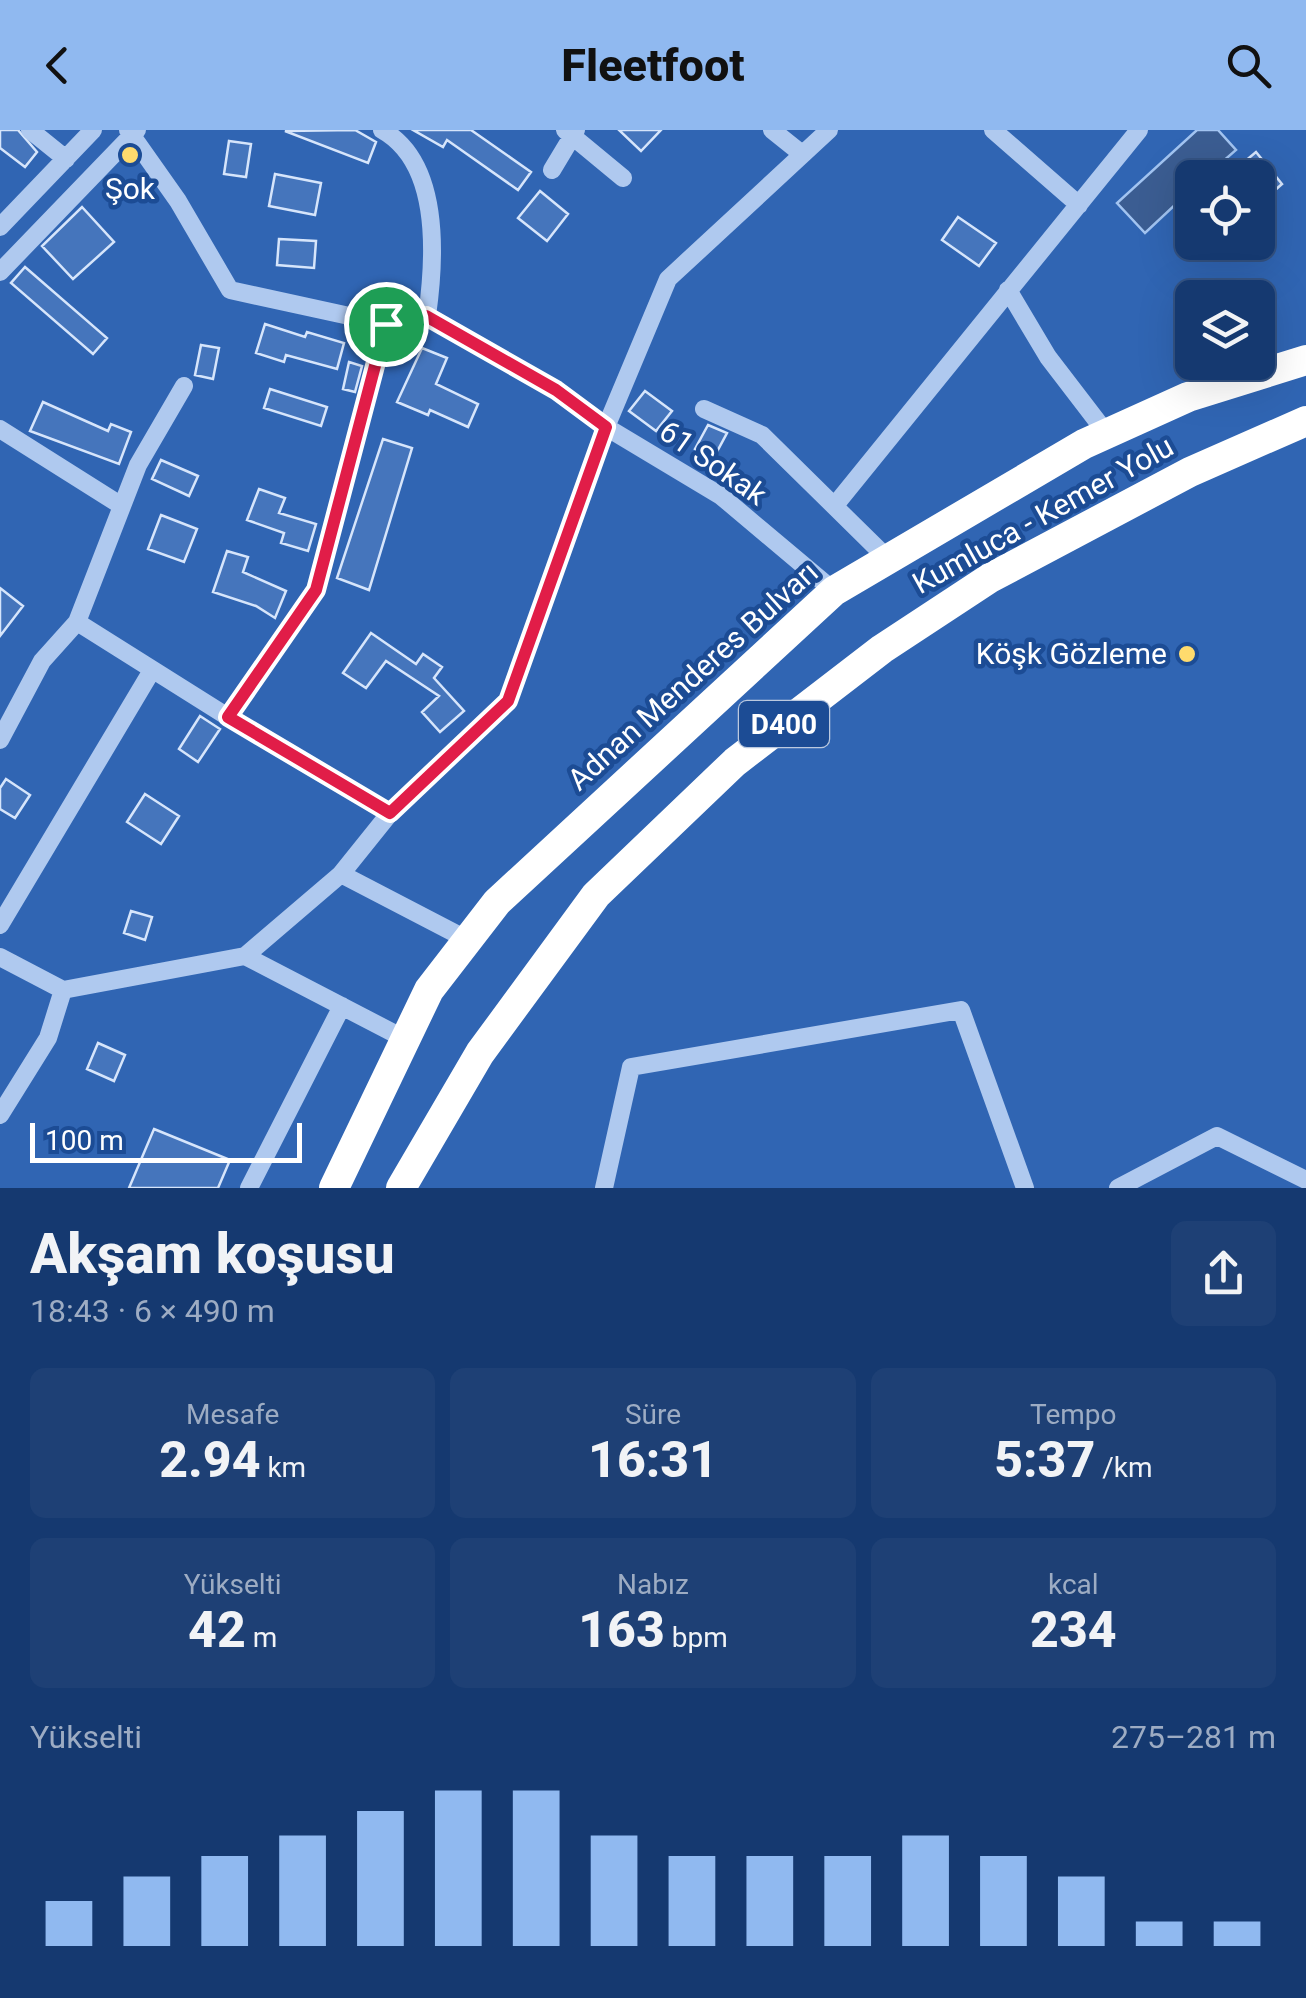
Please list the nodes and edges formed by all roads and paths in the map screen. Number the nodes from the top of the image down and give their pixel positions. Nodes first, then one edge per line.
1 (30, 130) edge
2 (93, 130) edge
3 (382, 130) edge
4 (772, 130) edge
5 (829, 130) edge
6 (993, 130) edge
7 (1138, 130) edge
8 (133, 131) edge
9 (571, 132) edge
10 (802, 154) junction
11 (66, 159) junction
12 (552, 170) dead end
13 (623, 178) dead end
14 (1079, 205) junction
15 (0, 228) edge
16 (0, 272) edge
17 (1008, 290) junction
18 (426, 316) junction
19 (386, 324) junction
20 (1306, 360) edge
21 (184, 386) dead end
22 (704, 409) dead end
23 (1306, 420) edge
24 (606, 427) junction
25 (0, 429) edge
26 (1107, 434) junction
27 (836, 504) junction
28 (122, 506) junction
29 (888, 560) junction
30 (834, 592) junction
31 (77, 622) junction
32 (151, 672) junction
33 (228, 717) junction
34 (0, 740) edge
35 (390, 813) junction
36 (342, 874) junction
37 (0, 925) edge
38 (468, 940) junction
39 (0, 956) edge
40 (245, 956) junction
41 (63, 990) junction
42 (342, 1006) junction
43 (405, 1038) junction
44 (0, 1114) edge
45 (1306, 1180) edge
46 (249, 1188) edge
47 (334, 1188) edge
48 (401, 1188) edge
49 (604, 1188) edge
50 (1025, 1188) edge
51 (1118, 1188) edge

1 - 11 street
2 - 11 street
3 - 18 street
4 - 10 street
5 - 10 street
6 - 14 street
7 - 14 street
8 - 16 street
8 - 19 street
9 - 12 street
9 - 13 street
10 - 24 street
11 - 15 street
14 - 17 street
17 - 26 street
17 - 27 street
18 - 19 street
18 - 24 street, 61 Sokak
19 - 33 street
20 - 26 highway, Adnan Menderes Bulvarı / D400
21 - 28 street
22 - 27 street
23 - 48 highway, Kumluca - Kemer Yolu / D400
24 - 30 street, 61 Sokak
24 - 35 street
25 - 28 street
26 - 29 highway, Adnan Menderes Bulvarı / D400
27 - 29 street
28 - 31 street
29 - 30 highway, Adnan Menderes Bulvarı / D400
30 - 38 highway, Adnan Menderes Bulvarı / D400
31 - 32 street
31 - 34 street
32 - 33 street
32 - 37 street
33 - 35 street
35 - 36 street
36 - 38 street
36 - 40 street
38 - 43 highway, Adnan Menderes Bulvarı / D400
39 - 41 street
40 - 41 street
40 - 42 street
41 - 44 street
42 - 43 street
42 - 46 street
43 - 47 highway, Adnan Menderes Bulvarı / D400
45 - 51 street
49 - 50 street

